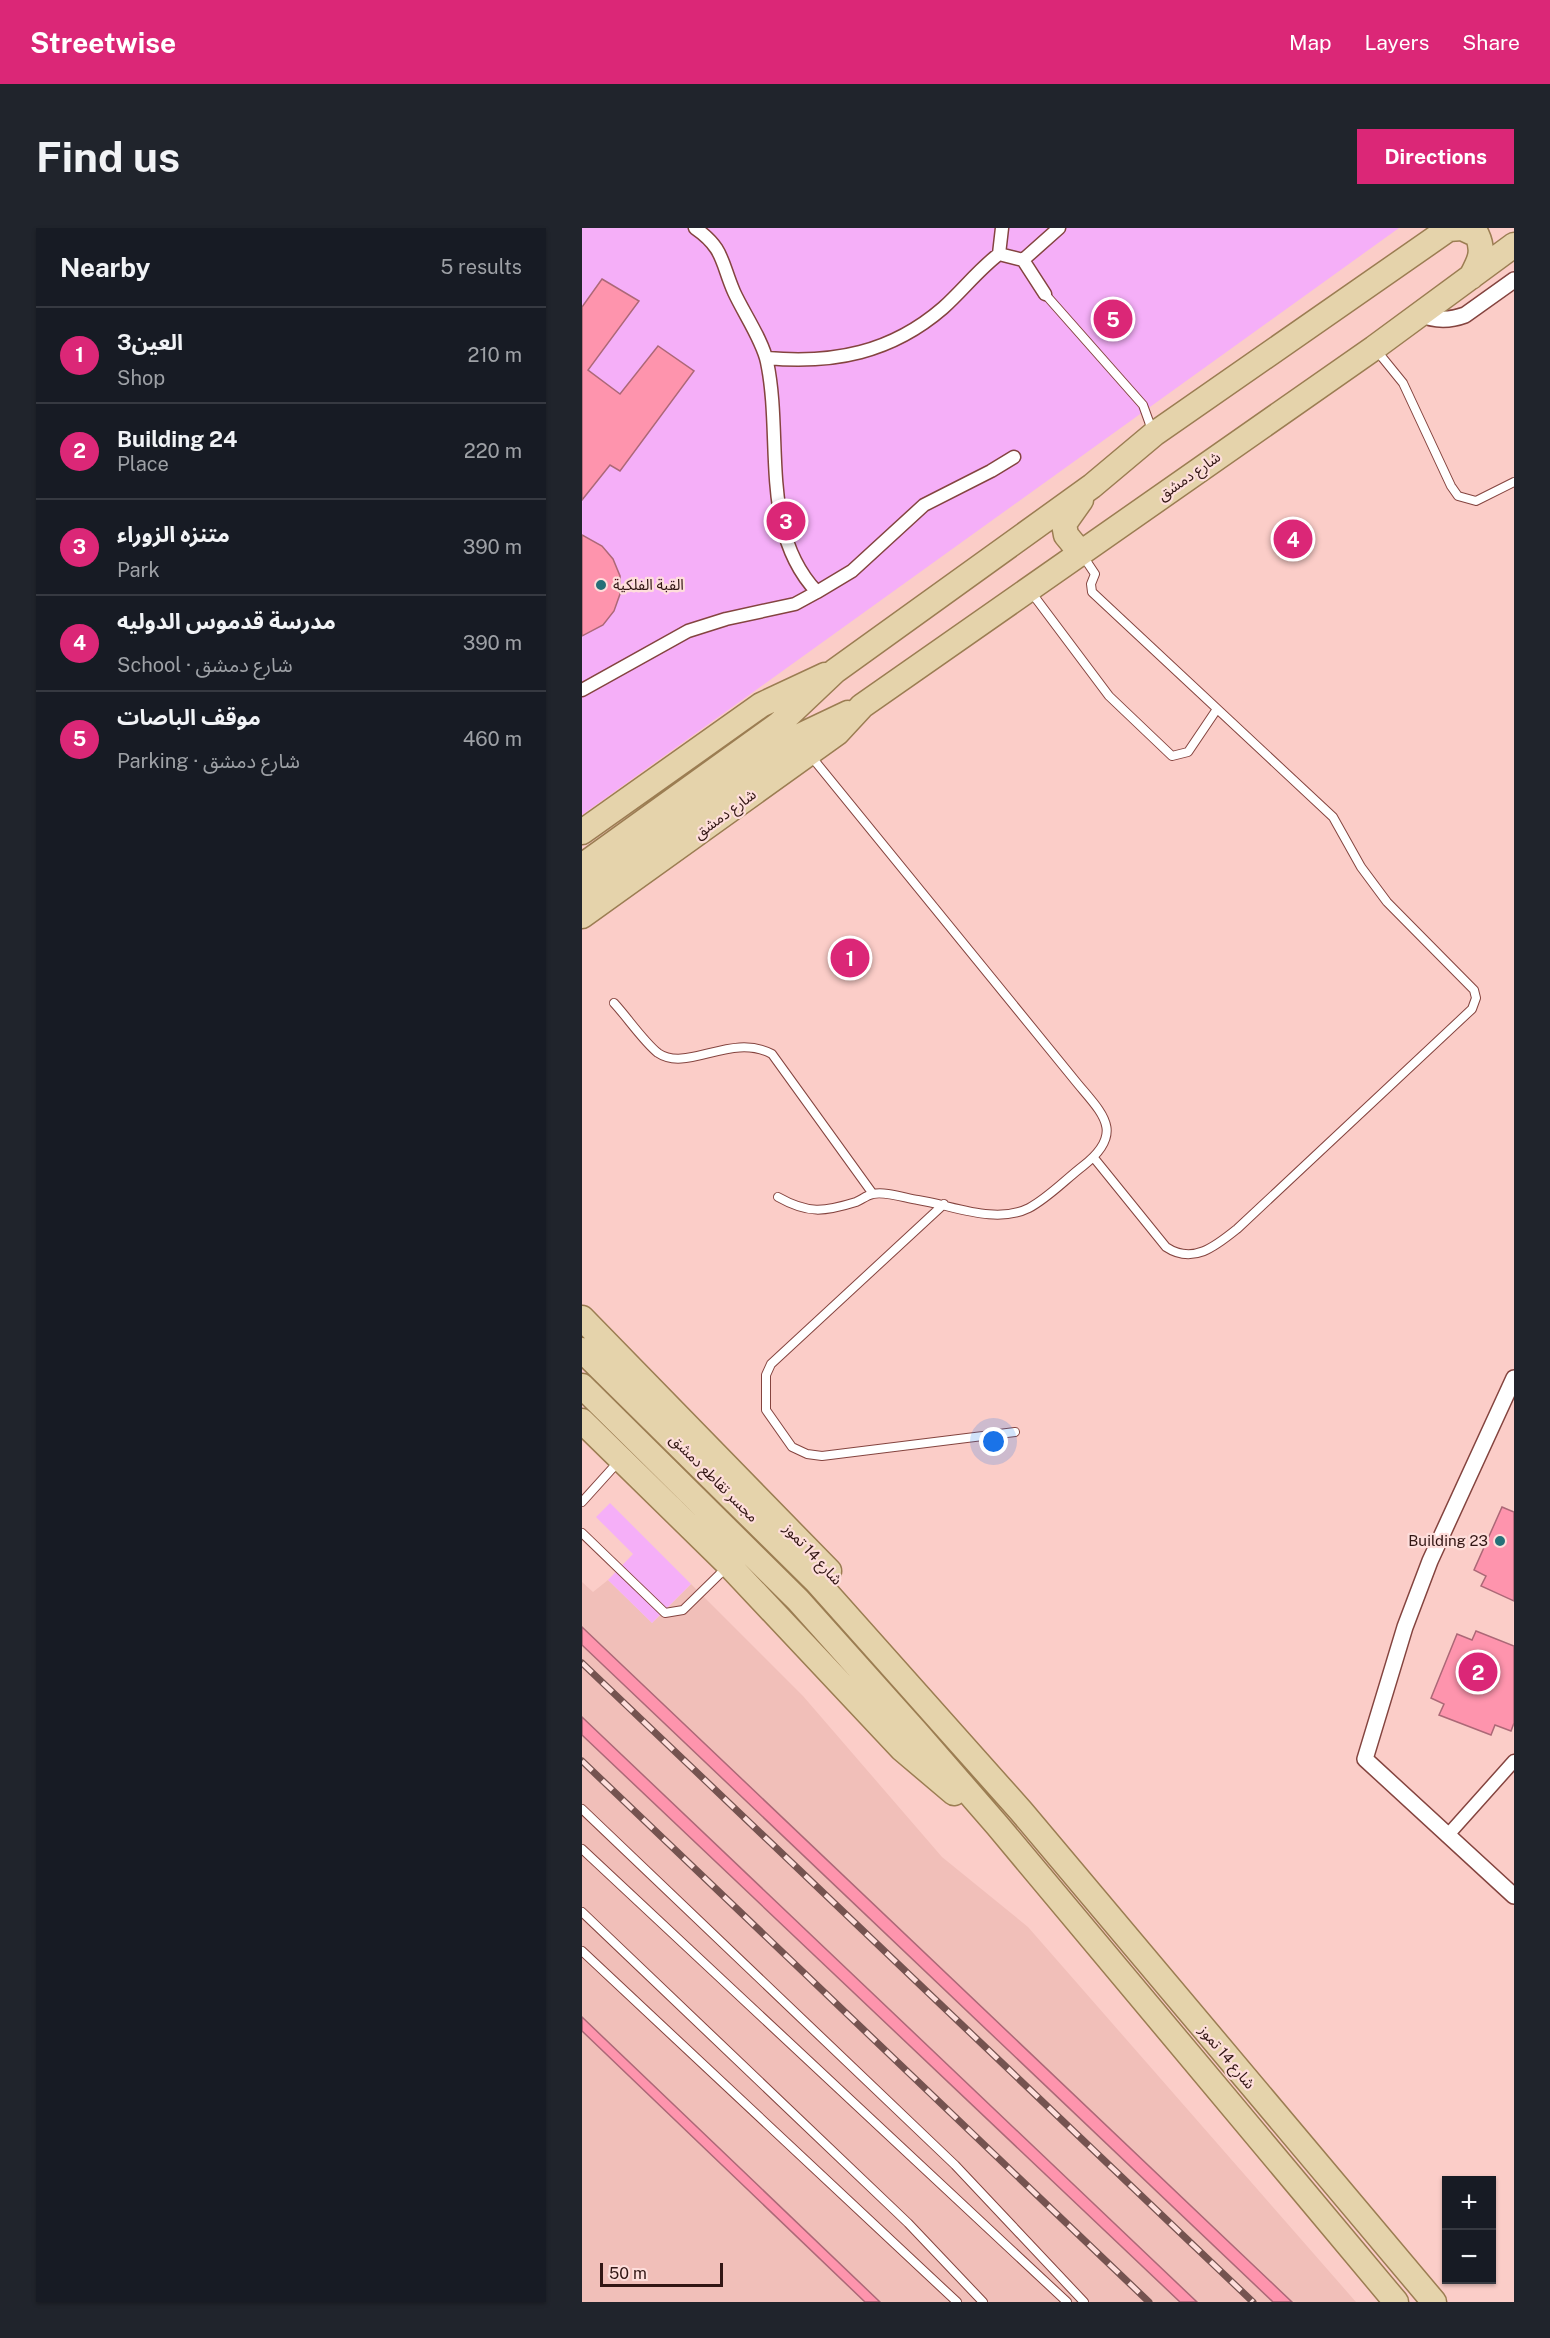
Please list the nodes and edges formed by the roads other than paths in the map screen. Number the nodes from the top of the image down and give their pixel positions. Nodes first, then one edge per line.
1 (695, 228) edge
2 (1002, 228) edge
3 (1059, 228) edge
4 (1449, 229) edge
5 (1514, 245) edge
6 (999, 254) junction
7 (1023, 260) junction
8 (1471, 277) junction
9 (1514, 280) edge
10 (1045, 294) joint
11 (1419, 314) junction
12 (1374, 348) junction
13 (767, 358) junction
14 (1154, 434) junction
15 (1014, 456) dead end
16 (1514, 482) edge
17 (1092, 486) junction
18 (1080, 552) junction
19 (1028, 588) junction
20 (817, 592) junction
21 (836, 671) junction
22 (582, 690) edge
23 (862, 706) junction
24 (1217, 709) junction
25 (808, 754) junction
26 (582, 831) edge
27 (582, 866) edge
28 (582, 892) edge
29 (582, 916) edge
30 (614, 1003) dead end
31 (1094, 1158) junction
32 (873, 1194) junction
33 (778, 1197) dead end
34 (944, 1204) junction
35 (582, 1318) edge
36 (582, 1350) edge
37 (1514, 1378) edge
38 (582, 1386) edge
39 (582, 1421) edge
40 (1015, 1432) dead end
41 (622, 1458) junction
42 (582, 1502) edge
43 (582, 1533) edge
44 (729, 1565) junction
45 (938, 1717) joint
46 (917, 1732) joint
47 (1514, 1761) edge
48 (582, 1809) edge
49 (1021, 1811) junction
50 (997, 1825) junction
51 (1448, 1836) junction
52 (582, 1849) edge
53 (1514, 1896) edge
54 (582, 1912) edge
55 (582, 1951) edge
56 (957, 2302) edge
57 (982, 2302) edge
58 (1067, 2302) edge
59 (1084, 2302) edge
60 (1396, 2302) edge
61 (1434, 2302) edge

1 - 13 street
2 - 6 street
3 - 7 street
4 - 8 main road
4 - 14 main road
5 - 8 main road, شارع دمشق
6 - 7 street
6 - 13 street
7 - 10 street
8 - 11 main road, شارع دمشق
9 - 11 street
10 - 14 lane
11 - 12 main road, شارع دمشق
12 - 16 lane
12 - 18 main road, شارع دمشق
13 - 20 street
14 - 17 main road
15 - 20 street
17 - 18 main road
17 - 21 main road
18 - 19 main road, شارع دمشق
18 - 24 lane
19 - 23 main road, شارع دمشق
19 - 24 lane
20 - 22 street
21 - 26 main road
21 - 27 main road
23 - 25 main road, شارع دمشق
23 - 28 main road, شارع دمشق
24 - 31 lane
25 - 29 main road, شارع دمشق
25 - 31 lane
30 - 32 lane
31 - 34 lane
32 - 33 lane
32 - 34 lane
34 - 40 lane
35 - 49 main road, شارع 14 تموز
36 - 45 main road, مجسر تقاطع دمشق
37 - 51 street
38 - 46 main road, مجسر تقاطع دمشق
39 - 41 main road, شارع 14 تموز
41 - 42 lane
41 - 44 main road, شارع 14 تموز
43 - 44 lane
44 - 50 main road, شارع 14 تموز
45 - 49 main road, شارع 14 تموز
46 - 50 main road, شارع 14 تموز
47 - 51 street
48 - 59 lane
49 - 61 main road, شارع 14 تموز
50 - 60 main road, شارع 14 تموز
51 - 53 street
52 - 58 lane
54 - 57 lane
55 - 56 lane

